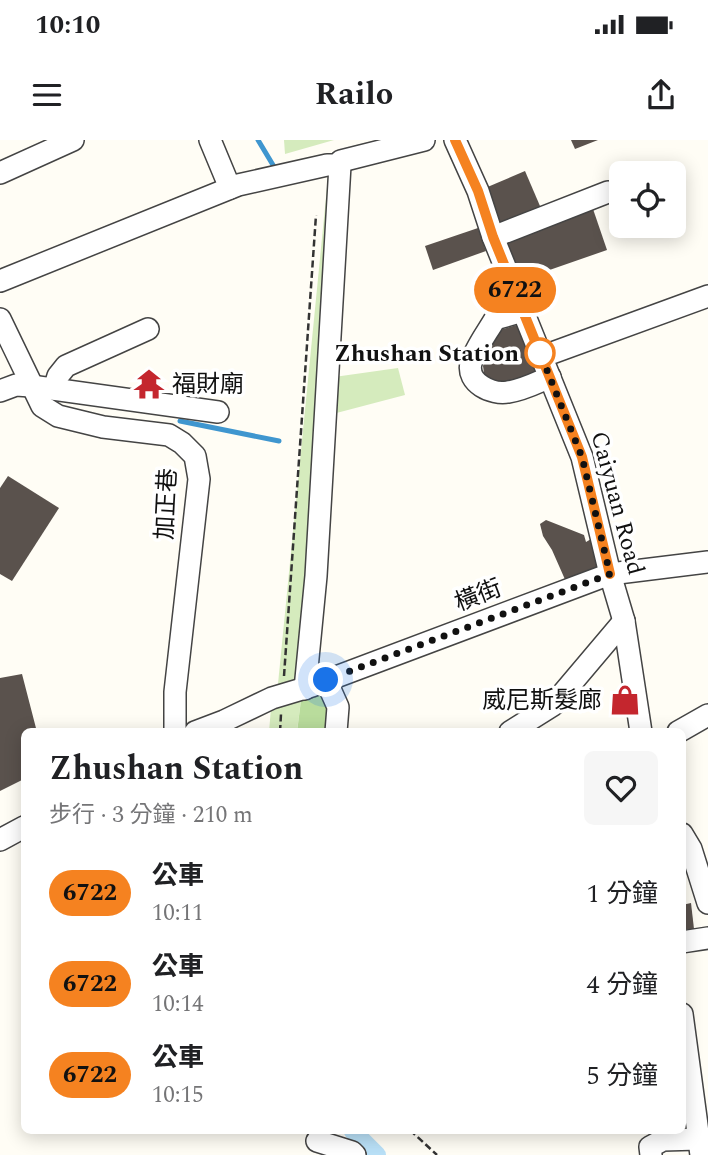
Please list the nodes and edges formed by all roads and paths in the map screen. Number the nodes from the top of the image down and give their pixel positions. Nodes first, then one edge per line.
1 (73, 140) edge
2 (210, 140) edge
3 (424, 140) edge
4 (455, 140) edge
5 (360, 148) edge
6 (340, 165) junction
7 (0, 173) edge
8 (234, 186) junction
9 (608, 192) dead end
10 (317, 214) dead end
11 (493, 237) junction
12 (0, 281) edge
13 (708, 296) edge
14 (523, 311) junction
15 (0, 319) edge
16 (148, 329) dead end
17 (541, 357) junction
18 (550, 377) junction
19 (31, 386) junction
20 (54, 390) junction
21 (0, 391) edge
22 (163, 404) junction
23 (218, 412) dead end
24 (169, 435) junction
25 (708, 562) edge
26 (610, 574) junction
27 (624, 621) junction
28 (326, 680) junction
29 (305, 689) junction
30 (278, 697) junction
31 (708, 715) edge
32 (175, 728) edge
33 (204, 728) edge
34 (336, 728) edge
35 (516, 728) edge
36 (640, 728) edge
37 (685, 728) edge
38 (21, 829) edge
39 (0, 840) edge
40 (686, 841) edge
41 (708, 903) edge
42 (708, 938) edge
43 (686, 941) edge
44 (686, 1044) edge
45 (414, 1134) edge
46 (319, 1138) edge
47 (700, 1147) edge
48 (355, 1155) edge
49 (437, 1155) edge
50 (651, 1155) edge

1 - 7 street
2 - 8 street
3 - 5 street
4 - 11 street, Caiyuan Road
5 - 6 street
6 - 8 street
6 - 29 street
8 - 12 street
9 - 11 street
10 - 30 path
11 - 14 street, Caiyuan Road
13 - 17 street
14 - 17 street, Caiyuan Road
14 - 18 street
15 - 19 street, 加正巷
16 - 20 street
17 - 18 street, Caiyuan Road
18 - 26 street, Caiyuan Road
19 - 20 street
19 - 21 street
19 - 24 street, 加正巷
20 - 22 street
22 - 23 street
22 - 24 street
24 - 32 street, 加正巷
25 - 26 street, 橫街
26 - 27 street, Caiyuan Road
26 - 28 street, 橫街
27 - 35 street
27 - 36 street, Caiyuan Road
28 - 29 street, 橫街
28 - 34 street
29 - 30 street, 橫街
30 - 33 street, 橫街
31 - 37 street
38 - 39 street
40 - 41 street
42 - 43 street
44 - 47 street
45 - 49 path
46 - 48 street
47 - 50 street

